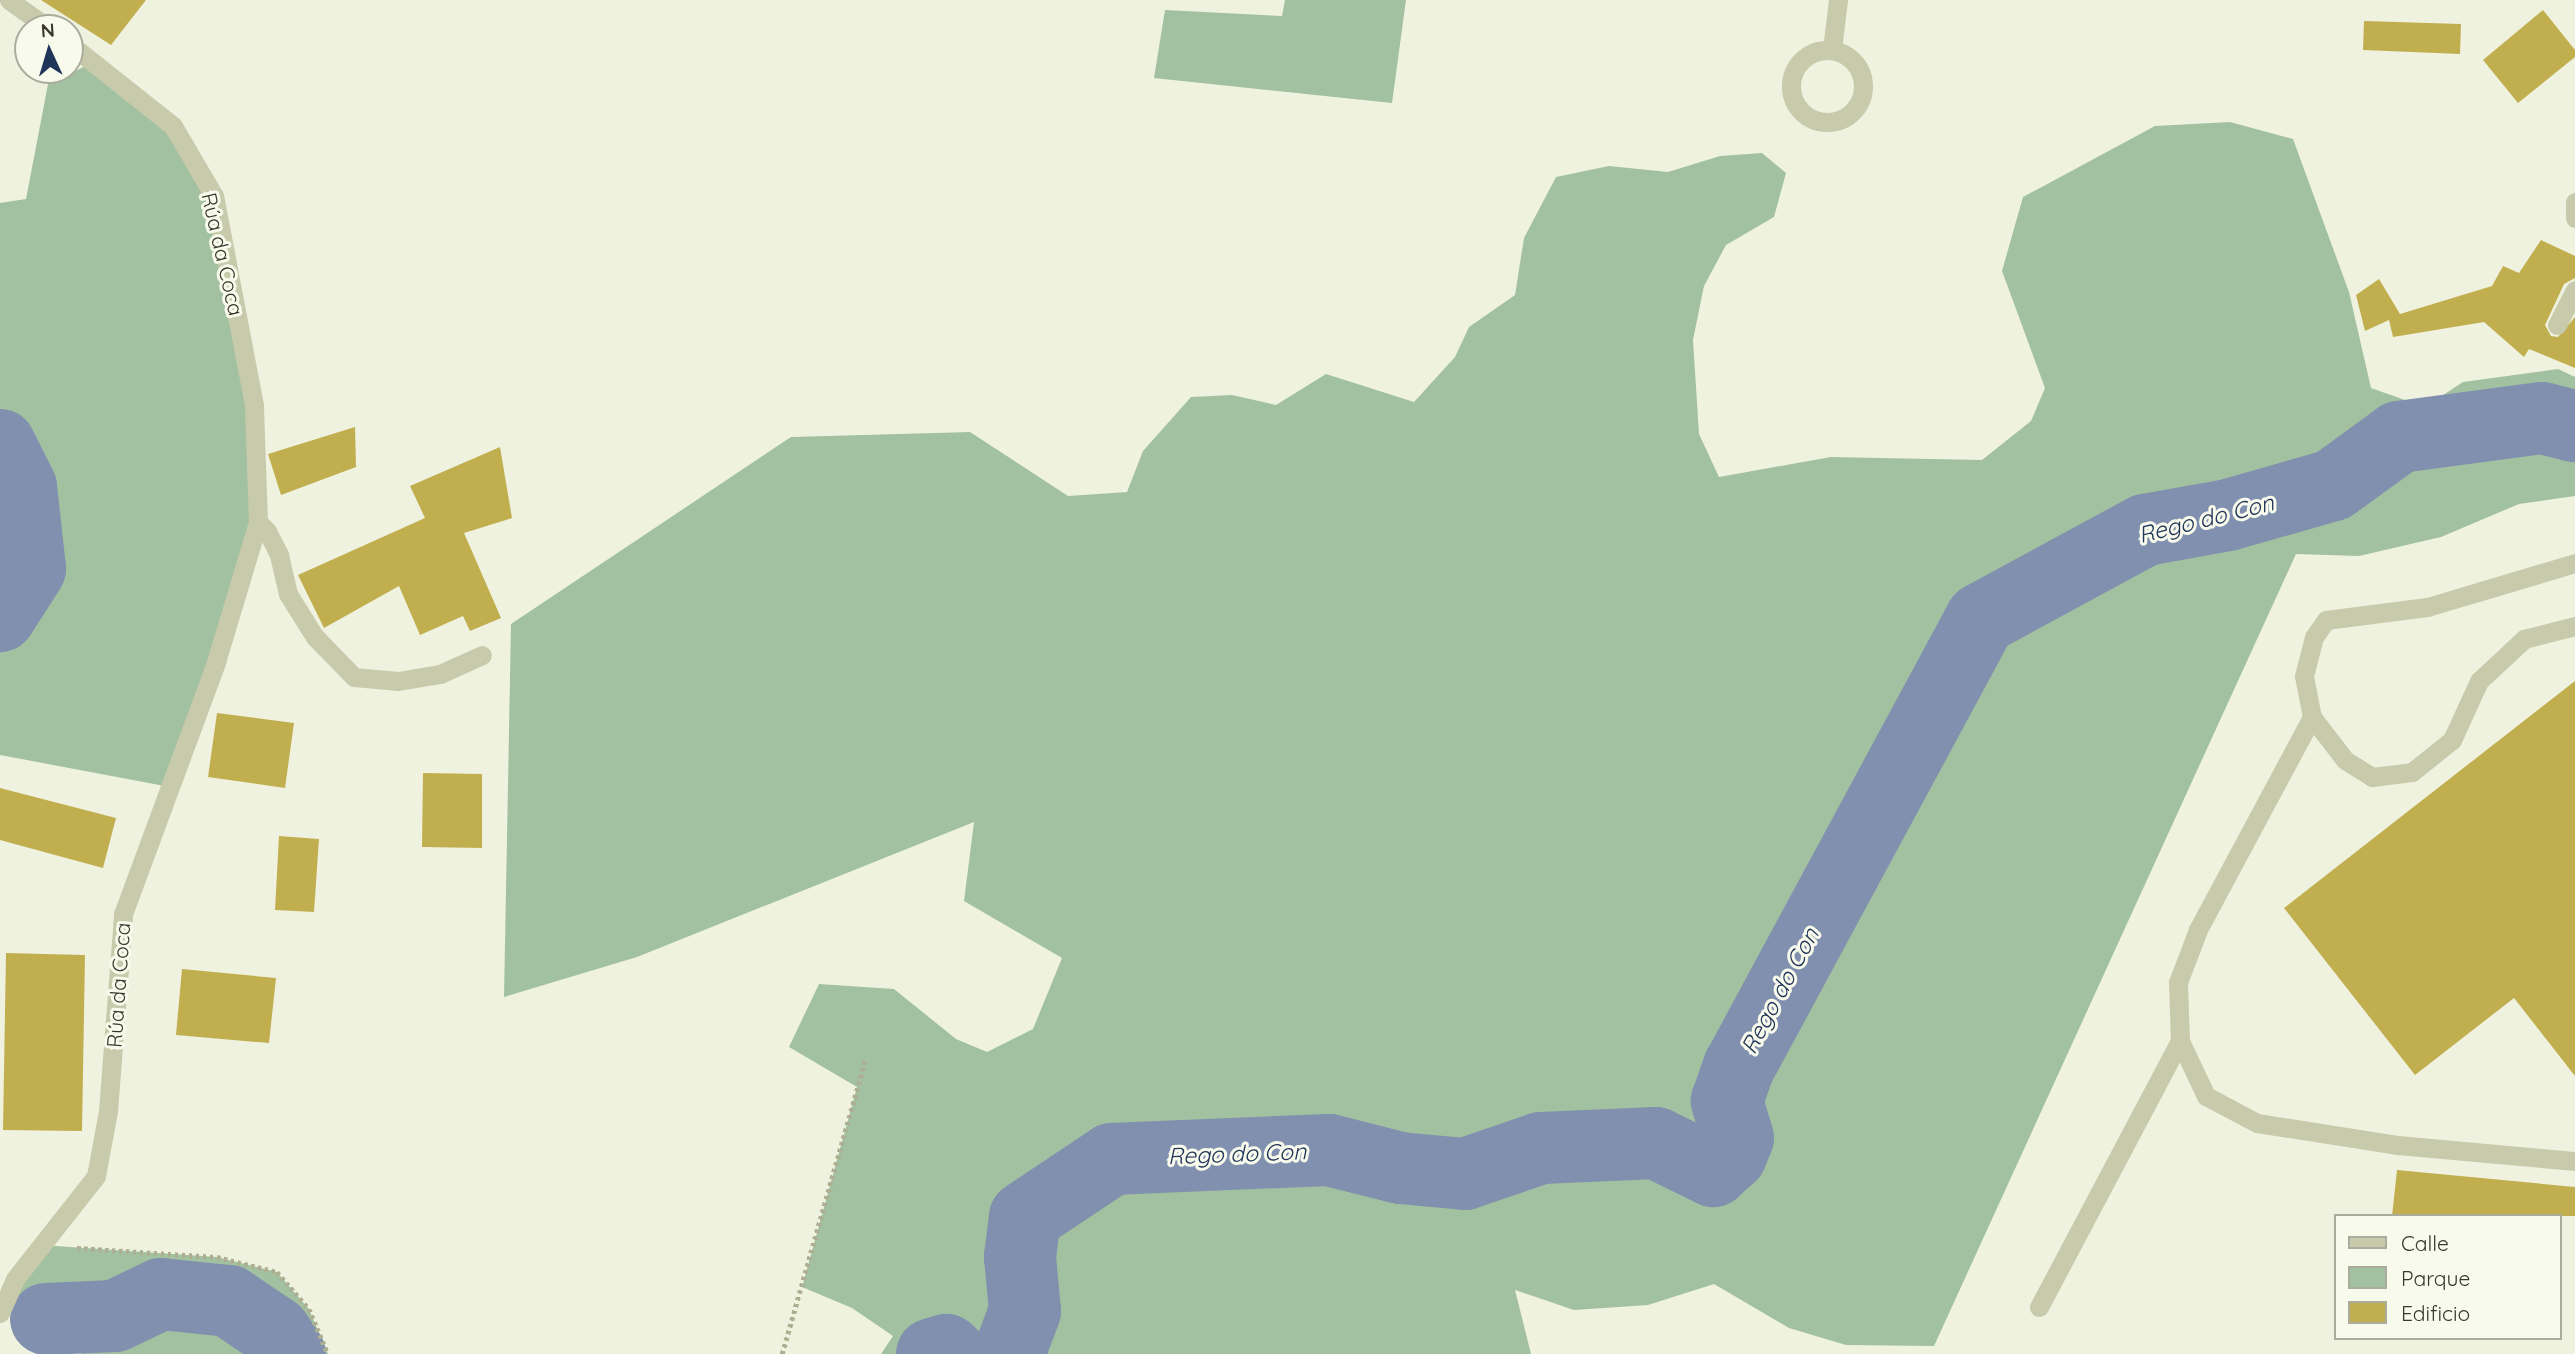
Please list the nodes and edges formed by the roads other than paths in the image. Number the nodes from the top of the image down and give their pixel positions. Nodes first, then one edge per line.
1 (9, 0) edge
2 (1838, 0) edge
3 (28, 14) edge
4 (1832, 49) dead end
5 (84, 55) edge
6 (2575, 202) edge
7 (2575, 218) edge
8 (2575, 290) edge
9 (2557, 325) dead end
10 (257, 522) junction
11 (2575, 563) edge
12 (2575, 626) edge
13 (482, 655) dead end
14 (2312, 717) junction
15 (2180, 1041) junction
16 (2575, 1161) edge
17 (2039, 1307) dead end
18 (0, 1313) edge

1 - 3 street
2 - 4 street
5 - 10 street, Rúa da Coca
6 - 7 street
8 - 9 street
10 - 13 street, Rúa da Coca
10 - 18 street, Rúa da Coca
11 - 14 street
12 - 14 street
14 - 15 street
15 - 16 street
15 - 17 street

